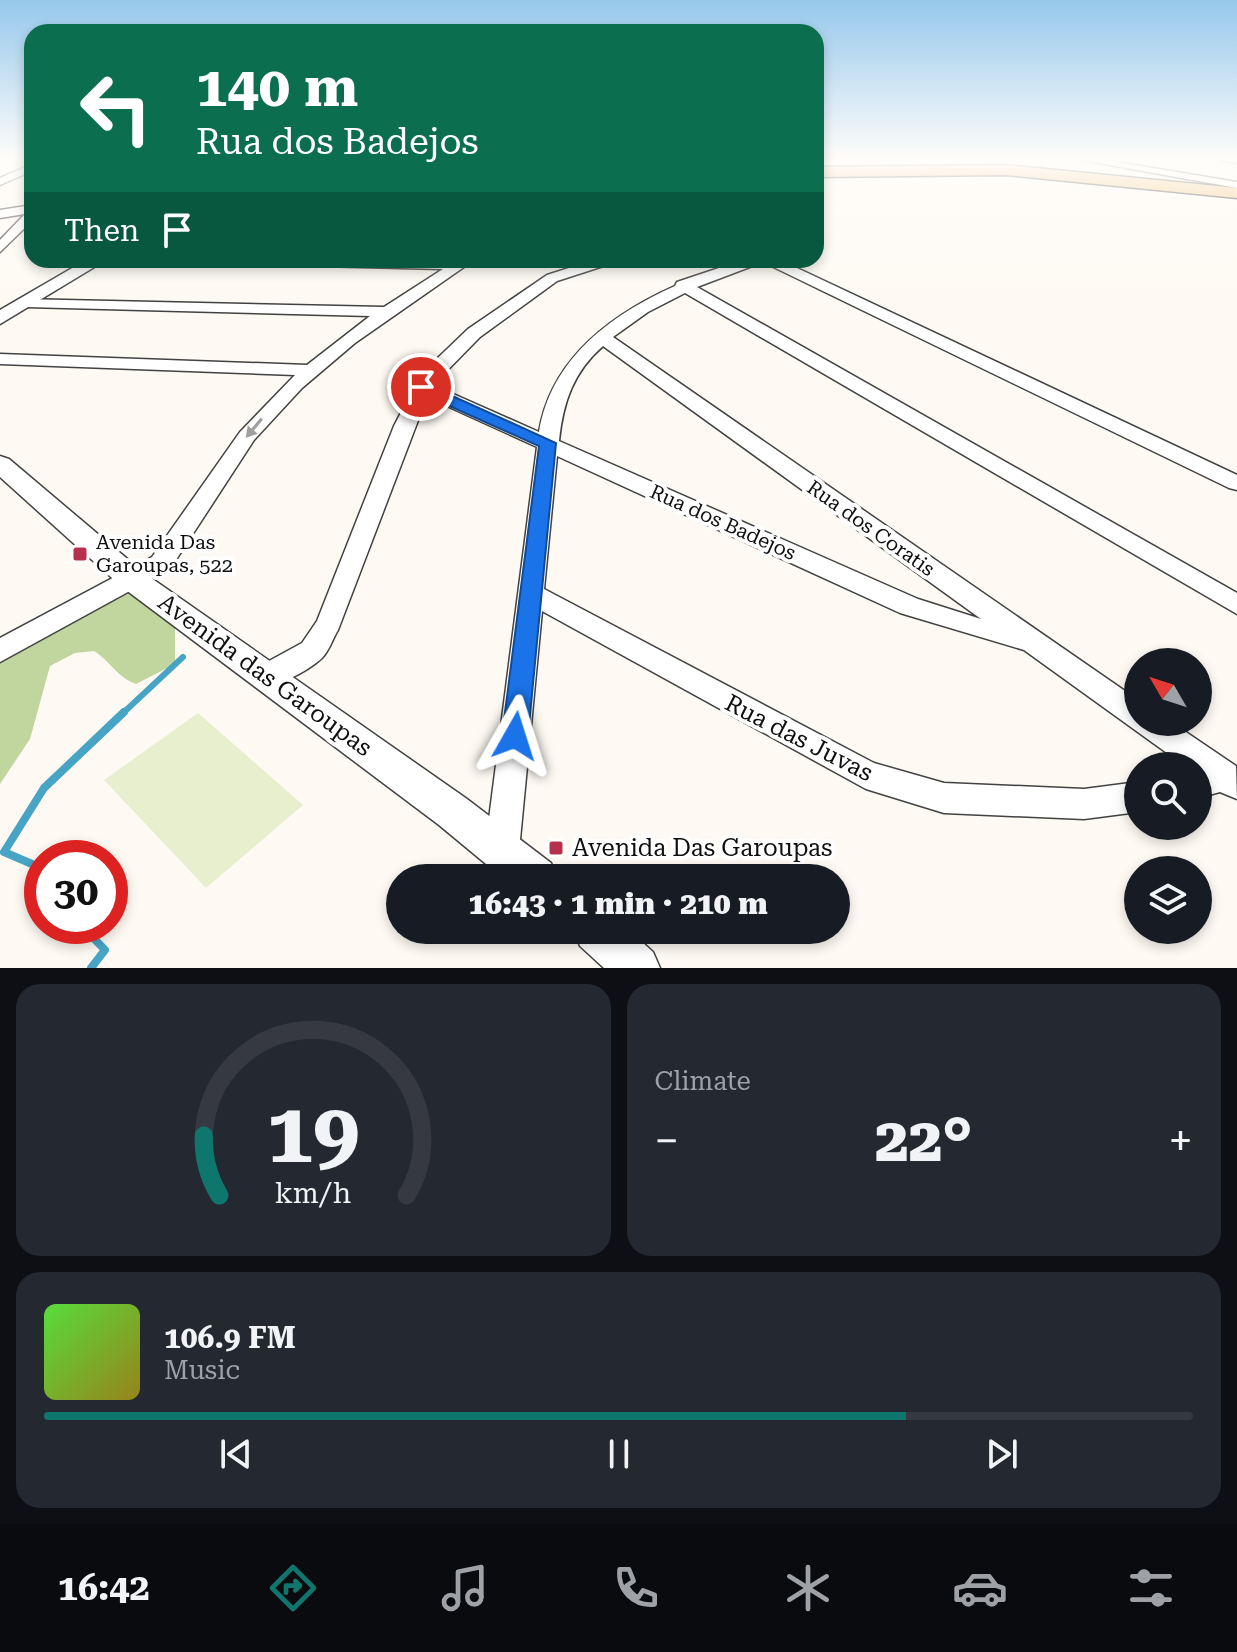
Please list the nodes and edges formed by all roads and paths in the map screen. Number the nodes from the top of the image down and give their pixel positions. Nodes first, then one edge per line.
1 (24, 212) edge
2 (0, 214) edge
3 (24, 221) edge
4 (0, 248) edge
5 (84, 268) edge
6 (454, 268) edge
7 (582, 268) edge
8 (733, 268) edge
9 (786, 268) edge
10 (682, 285) junction
11 (26, 302) junction
12 (390, 312) junction
13 (0, 318) edge
14 (604, 339) junction
15 (0, 359) edge
16 (307, 370) junction
17 (421, 387) junction
18 (548, 443) junction
19 (0, 464) edge
20 (1237, 483) edge
21 (133, 580) junction
22 (531, 593) junction
23 (1237, 605) edge
24 (1030, 641) junction
25 (0, 651) edge
26 (268, 675) junction
27 (1124, 706) edge
28 (1164, 736) edge
29 (1220, 782) edge
30 (1124, 799) edge
31 (502, 850) junction
32 (519, 864) edge
33 (611, 944) edge
34 (637, 968) edge

1 - 2 street
3 - 4 street
5 - 11 street
6 - 12 street
7 - 17 street
8 - 10 street
9 - 20 street
10 - 14 street
10 - 23 street
11 - 12 street
11 - 13 street
12 - 16 street
14 - 18 street
14 - 24 street, Rua dos Coratis
15 - 16 street
16 -> 21 street
17 - 18 street, Rua dos Badejos
17 - 26 street
18 - 22 street
18 - 24 street, Rua dos Badejos
19 - 21 street, Avenida das Garoupas
21 - 25 street
21 - 26 street, Avenida das Garoupas
22 - 30 street, Rua das Juvas
22 - 31 street
24 - 27 street, Rua dos Coratis
26 - 31 street, Avenida das Garoupas
28 - 29 street
31 - 32 street, Avenida das Garoupas
33 - 34 street

